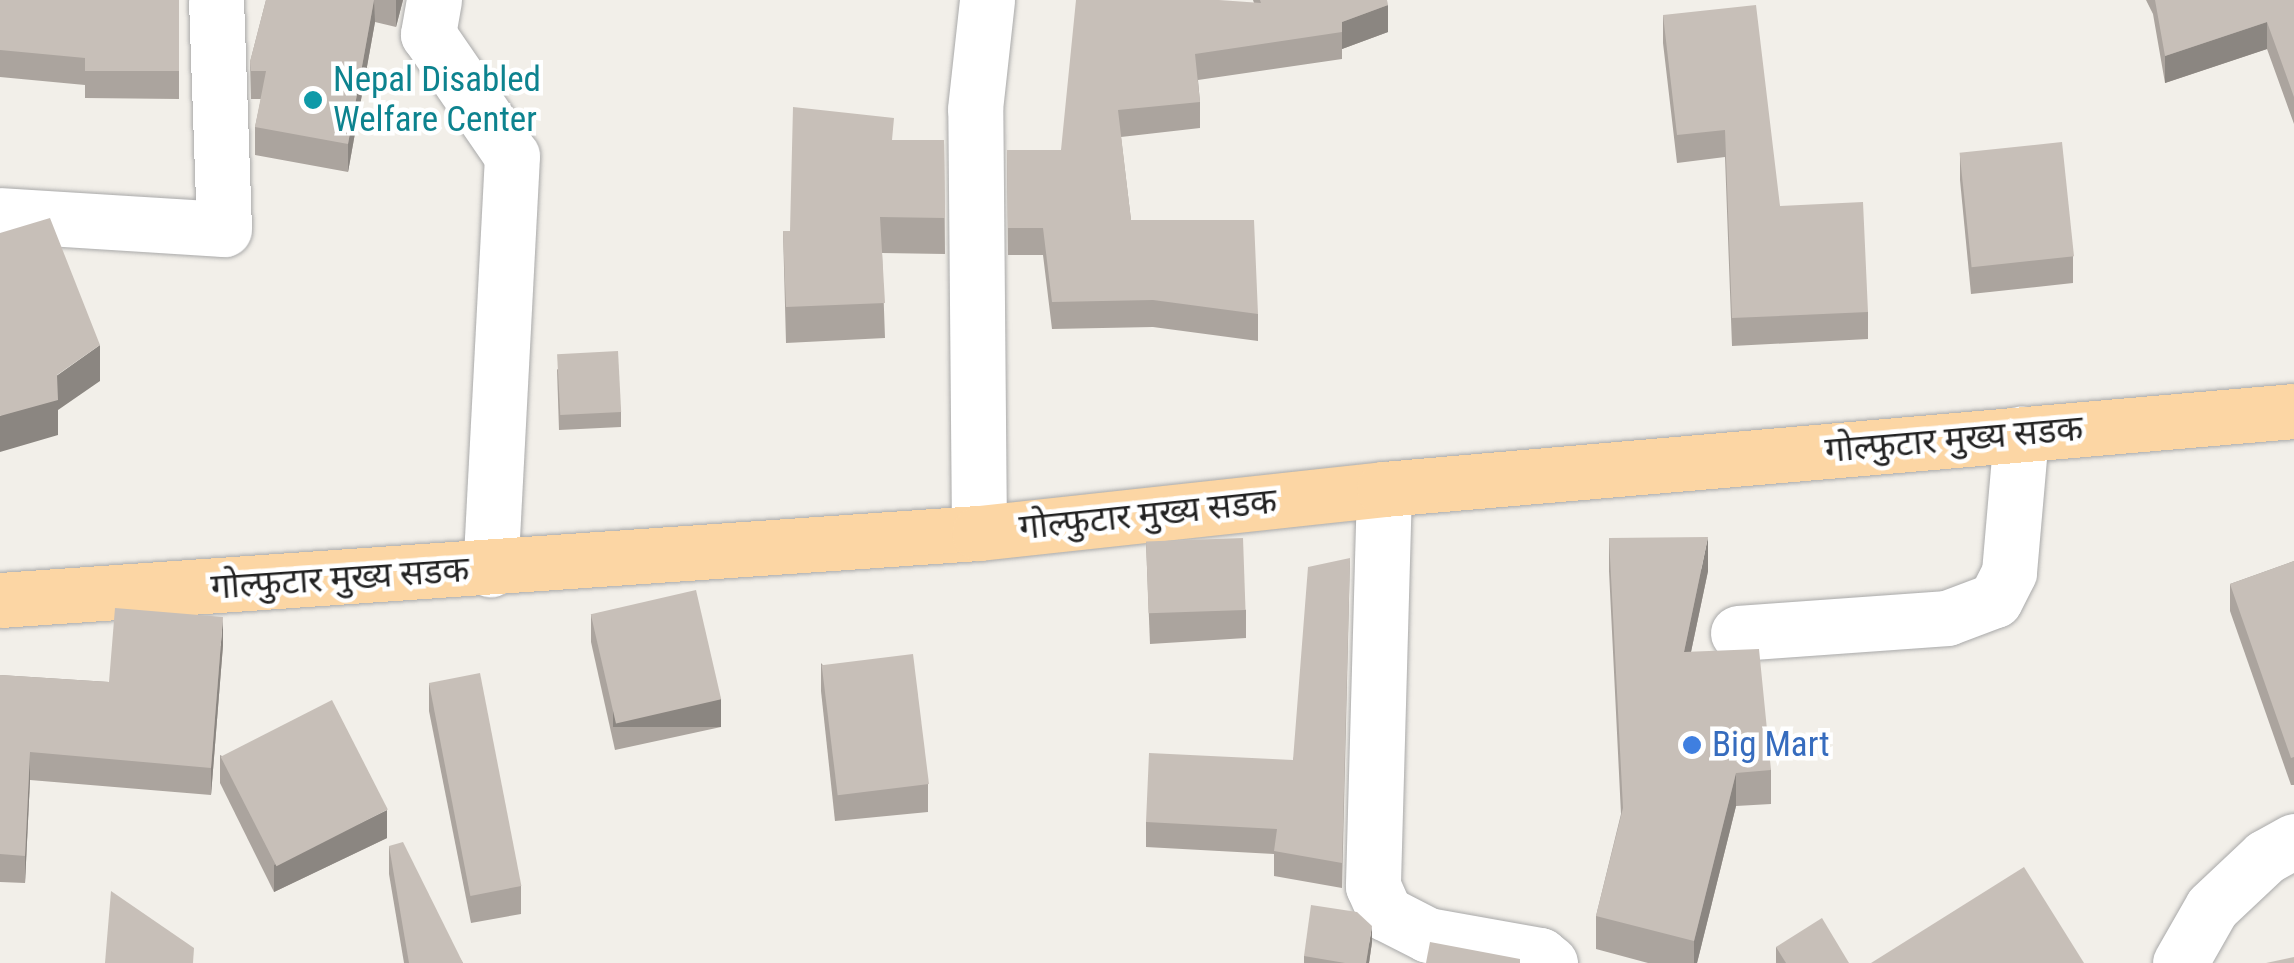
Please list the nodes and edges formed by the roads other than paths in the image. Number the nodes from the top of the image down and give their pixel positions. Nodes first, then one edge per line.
1 (216, 0) edge
2 (434, 0) edge
3 (987, 0) edge
4 (0, 215) edge
5 (2294, 411) edge
6 (2021, 434) junction
7 (1384, 489) junction
8 (979, 534) junction
9 (490, 570) junction
10 (0, 600) edge
11 (1738, 632) dead end
12 (2294, 842) edge
13 (1550, 963) edge
14 (2180, 963) edge

1 - 4 street
2 - 9 street
3 - 8 street
5 - 6 main road, गोल्फुटार मुख्य सडक
6 - 7 main road, गोल्फुटार मुख्य सडक
6 - 11 street
7 - 8 main road, गोल्फुटार मुख्य सडक
7 - 13 street
8 - 9 main road, गोल्फुटार मुख्य सडक
9 - 10 main road, गोल्फुटार मुख्य सडक
12 - 14 street

